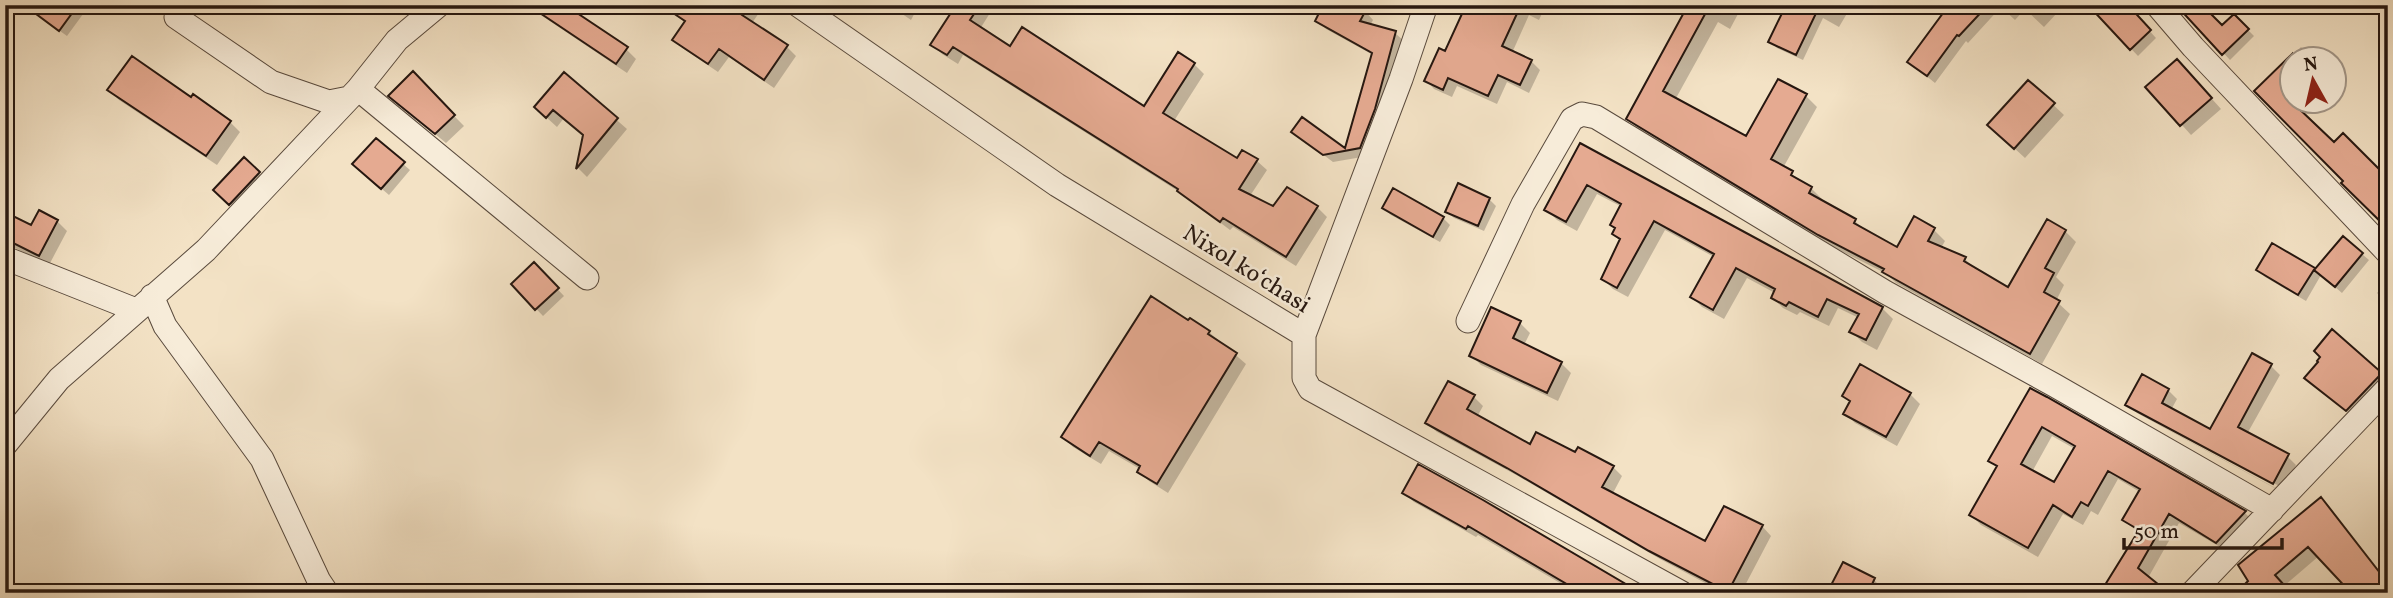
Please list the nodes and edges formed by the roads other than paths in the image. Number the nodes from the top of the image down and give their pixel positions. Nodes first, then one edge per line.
1 (439, 5) edge
2 (798, 5) edge
3 (2157, 5) edge
4 (1417, 8) edge
5 (176, 16) dead end
6 (354, 93) junction
7 (2388, 253) edge
8 (5, 258) edge
9 (587, 278) dead end
10 (144, 303) junction
11 (1468, 320) dead end
12 (1304, 335) junction
13 (2388, 388) edge
14 (5, 445) edge
15 (2272, 510) junction
16 (327, 593) edge
17 (1682, 593) edge
18 (2192, 593) edge

1 - 6 street
2 - 12 street, Nixol koʻchasi
3 - 7 street
4 - 12 street
5 - 6 street
6 - 9 street
6 - 10 street
8 - 10 street
10 - 14 street
10 - 16 street
11 - 15 street
12 - 17 street, Nixol koʻchasi
13 - 15 street
15 - 18 street

